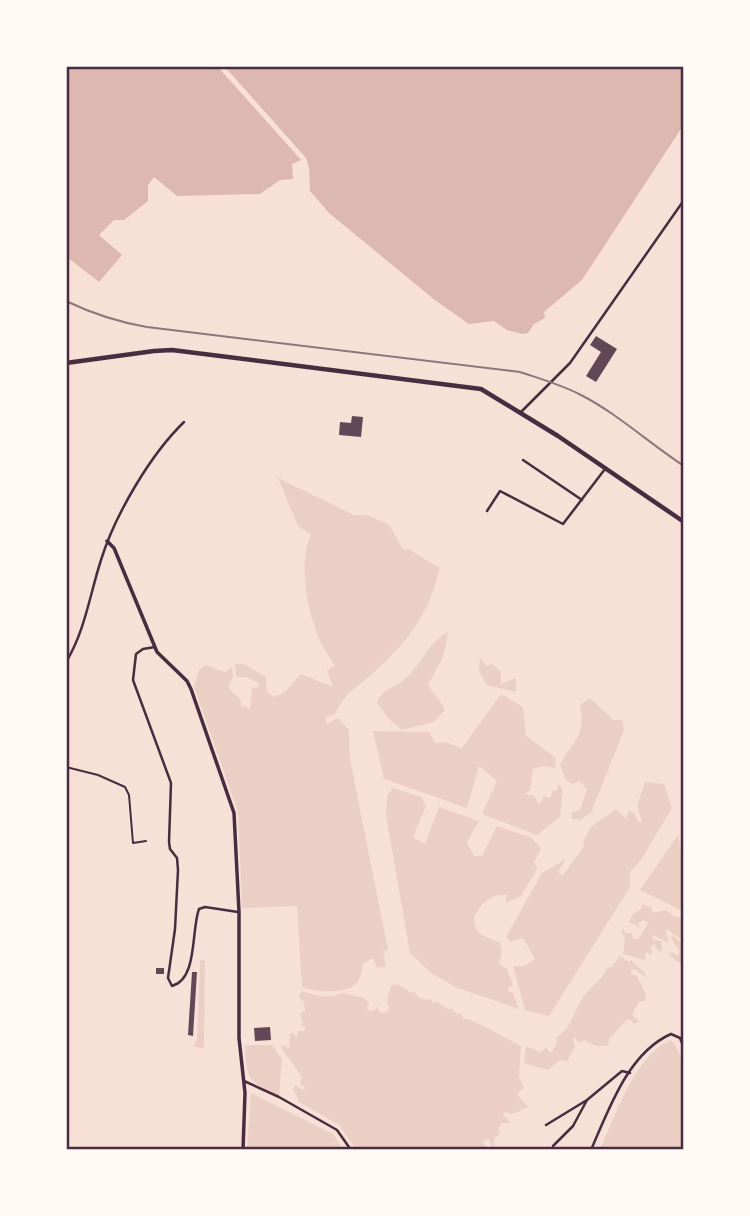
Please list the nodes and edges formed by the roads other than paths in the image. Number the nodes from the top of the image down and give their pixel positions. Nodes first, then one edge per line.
1 (684, 200) edge
2 (66, 363) edge
3 (520, 413) junction
4 (184, 422) dead end
5 (523, 460) dead end
6 (605, 469) junction
7 (582, 500) junction
8 (487, 511) dead end
9 (684, 522) edge
10 (107, 541) junction
11 (155, 647) junction
12 (66, 662) edge
13 (239, 912) junction
14 (684, 1048) edge
15 (630, 1073) junction
16 (244, 1081) junction
17 (586, 1100) junction
18 (546, 1125) dead end
19 (553, 1146) dead end
20 (243, 1150) edge
21 (351, 1150) edge
22 (591, 1150) edge

1 - 3 street
2 - 3 main road
3 - 6 main road
4 - 10 street
5 - 7 street
6 - 7 street
6 - 9 main road
7 - 8 street
10 - 11 street
10 - 12 street
11 - 13 street
11 - 13 street
13 - 16 street
14 - 15 street
15 - 17 street
15 - 22 street
16 - 20 street
16 - 21 street
17 - 18 street
17 - 19 street

